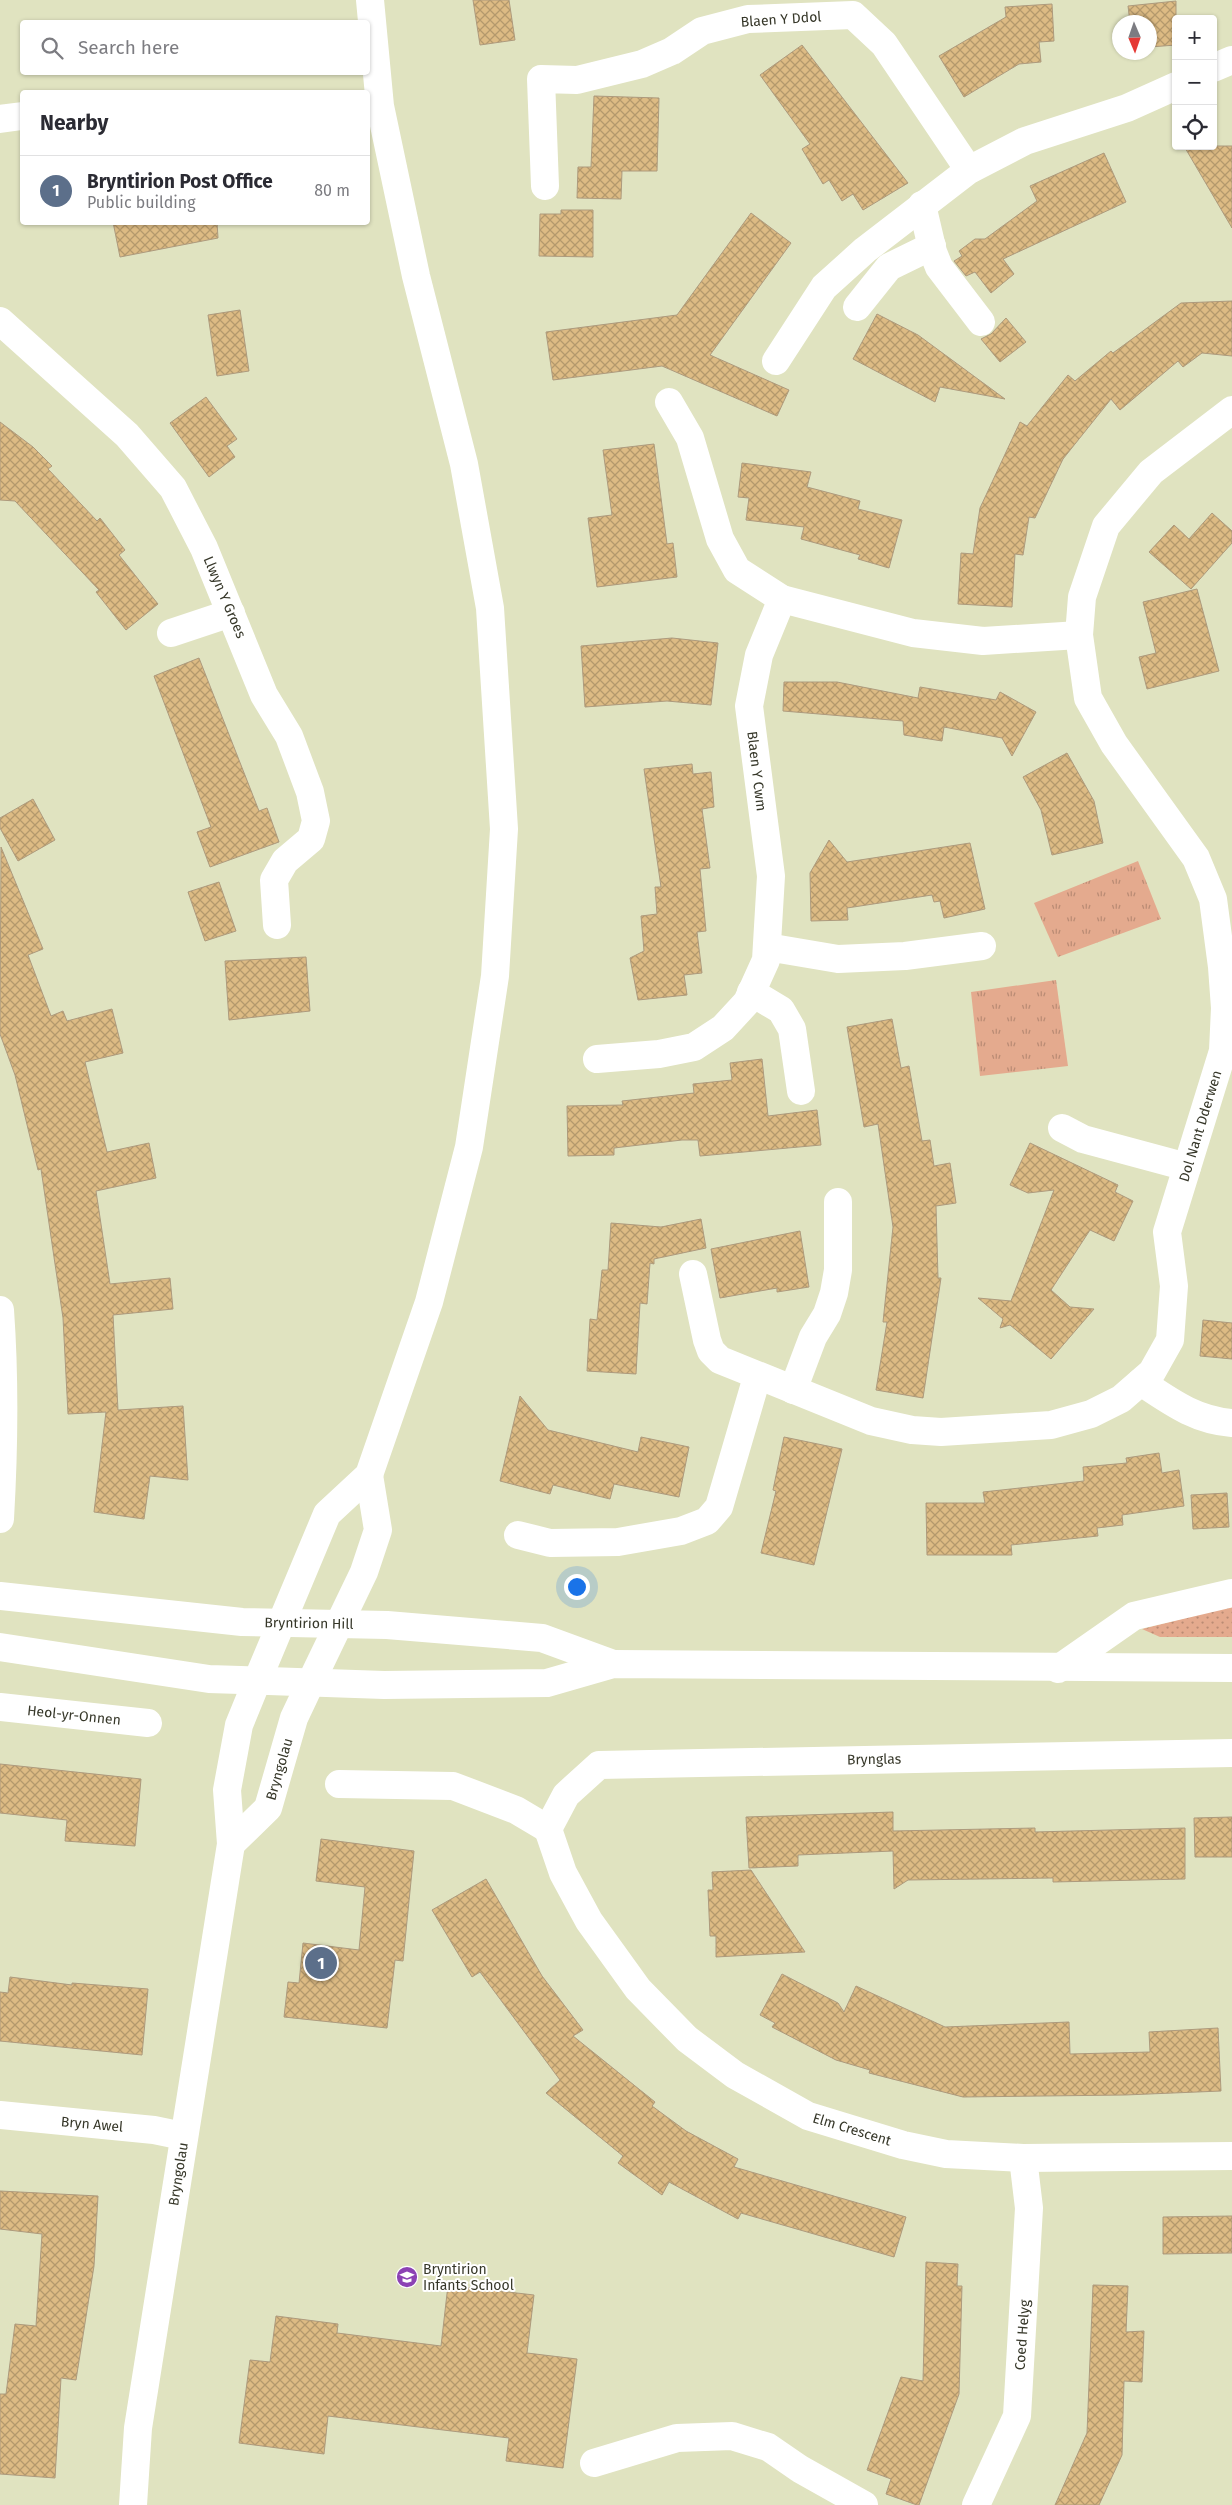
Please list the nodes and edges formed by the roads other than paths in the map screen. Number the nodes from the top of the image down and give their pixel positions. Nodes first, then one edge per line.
1 (370, 0) edge
2 (856, 8) edge
3 (1232, 60) edge
4 (1217, 66) edge
5 (1172, 88) edge
6 (20, 116) edge
7 (0, 119) edge
8 (969, 170) junction
9 (545, 186) dead end
10 (922, 205) junction
11 (932, 246) junction
12 (857, 307) dead end
13 (0, 321) edge
14 (981, 322) dead end
15 (776, 361) dead end
16 (668, 402) dead end
17 (1232, 410) edge
18 (782, 599) junction
19 (231, 613) junction
20 (171, 633) dead end
21 (1079, 635) junction
22 (277, 925) dead end
23 (982, 946) dead end
24 (767, 947) junction
25 (749, 997) junction
26 (1227, 1052) edge
27 (597, 1059) dead end
28 (801, 1090) dead end
29 (1062, 1128) dead end
30 (1187, 1167) junction
31 (838, 1202) dead end
32 (693, 1274) dead end
33 (0, 1310) edge
34 (747, 1372) junction
35 (1141, 1382) junction
36 (793, 1390) junction
37 (1232, 1423) edge
38 (369, 1475) junction
39 (0, 1519) edge
40 (518, 1535) dead end
41 (1232, 1593) edge
42 (0, 1596) edge
43 (281, 1622) junction
44 (340, 1624) junction
45 (0, 1647) edge
46 (613, 1664) junction
47 (1058, 1668) junction
48 (1232, 1668) edge
49 (257, 1681) junction
50 (311, 1682) junction
51 (0, 1707) edge
52 (148, 1723) dead end
53 (1232, 1753) edge
54 (339, 1784) dead end
55 (548, 1829) junction
56 (231, 1844) junction
57 (0, 2115) edge
58 (183, 2136) junction
59 (1232, 2156) edge
60 (1023, 2158) junction
61 (594, 2463) dead end
62 (133, 2505) edge
63 (864, 2505) edge
64 (976, 2505) edge

1 - 38 street
2 - 8 street, Blaen Y Ddol
2 - 9 street, Blaen Y Ddol
3 - 4 street
5 - 8 street
6 - 7 street
8 - 10 street
10 - 11 street
10 - 15 street
11 - 12 street
11 - 14 street
13 - 19 street, Llwyn Y Groes
16 - 18 street
17 - 21 street, Dol Nant Dderwen
18 - 21 street
18 - 24 street, Blaen Y Cwm
19 - 20 street
19 - 22 street, Llwyn Y Groes
21 - 26 street, Dol Nant Dderwen
23 - 24 street
24 - 25 street, Blaen Y Cwm
25 - 27 street, Blaen Y Cwm
25 - 28 street
26 - 30 street, Dol Nant Dderwen
29 - 30 street
30 - 35 street, Dol Nant Dderwen
31 - 36 street
32 - 34 street, Dol Nant Dderwen
33 - 39 street
34 - 36 street, Dol Nant Dderwen
34 - 40 street
35 - 36 street, Dol Nant Dderwen
35 - 37 street
38 - 43 street, Bryngolau
38 - 44 street, Bryngolau
41 - 47 street
42 - 43 street, Bryntirion Hill
43 - 44 street, Bryntirion Hill
43 - 49 street, Bryngolau
44 - 46 street, Bryntirion Hill
44 - 50 street, Bryngolau
45 - 49 street
46 - 47 street
46 - 50 street
47 - 48 street
49 - 50 street
49 - 56 street, Bryngolau
50 - 56 street, Bryngolau
51 - 52 street, Heol-yr-Onnen
53 - 55 street, Brynglas
54 - 55 street
55 - 60 street, Elm Crescent
56 - 58 street, Bryngolau
57 - 58 street, Bryn Awel
58 - 62 street, Bryngolau
59 - 60 street, Elm Crescent
60 - 64 street, Coed Helyg
61 - 63 street

